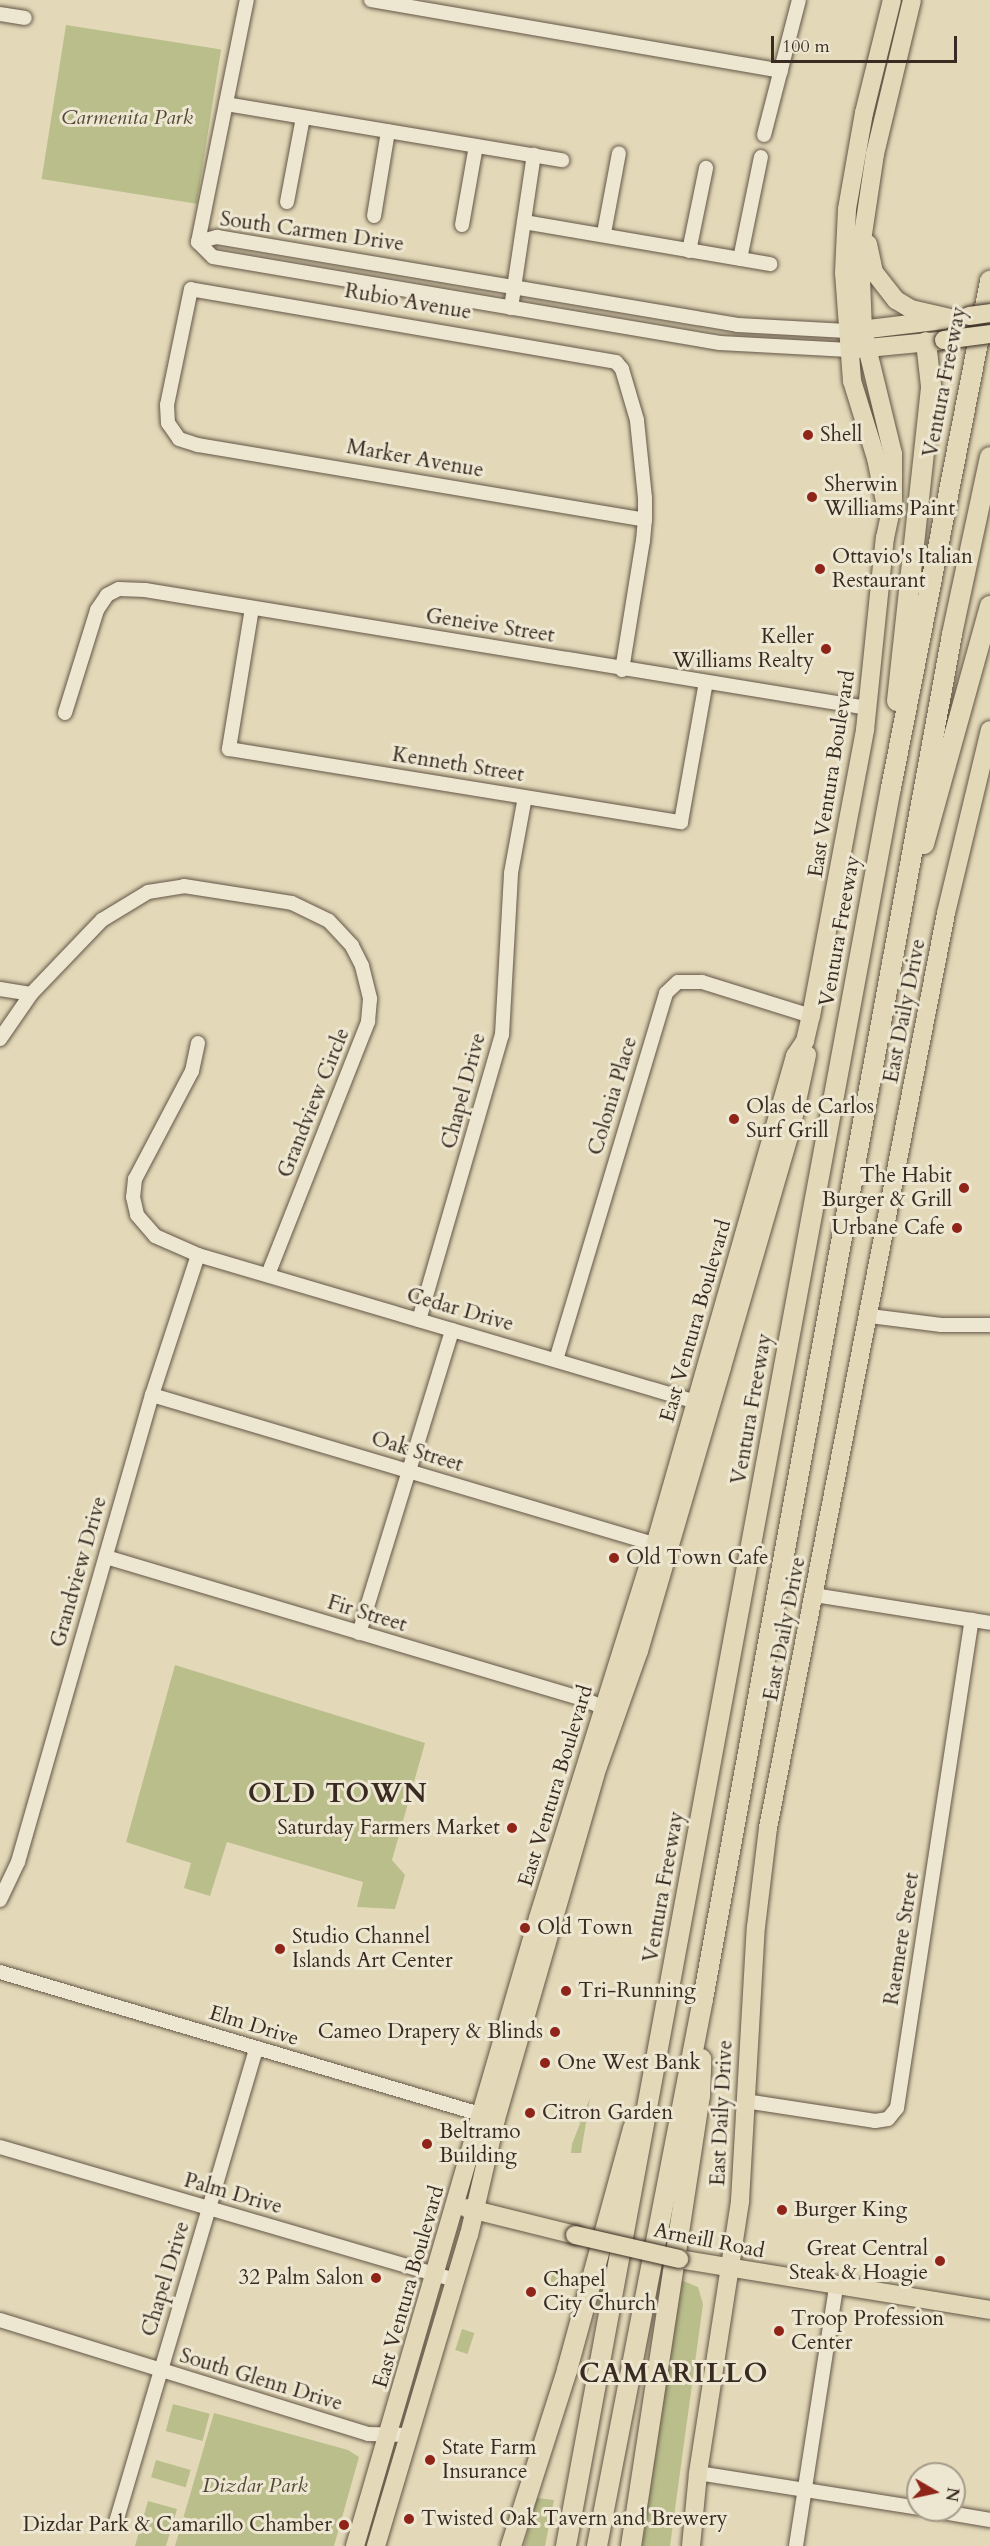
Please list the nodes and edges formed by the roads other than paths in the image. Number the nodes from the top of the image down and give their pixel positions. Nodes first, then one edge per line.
1 (247, 0) edge
2 (370, 0) edge
3 (799, 0) edge
4 (892, 0) edge
5 (912, 0) edge
6 (0, 14) edge
7 (25, 18) dead end
8 (781, 71) junction
9 (226, 104) junction
10 (303, 117) junction
11 (388, 131) junction
12 (764, 135) dead end
13 (476, 146) junction
14 (619, 153) dead end
15 (534, 155) junction
16 (761, 158) dead end
17 (562, 160) dead end
18 (706, 168) dead end
19 (867, 197) junction
20 (287, 202) dead end
21 (374, 216) dead end
22 (524, 222) junction
23 (462, 225) dead end
24 (604, 233) junction
25 (198, 242) junction
26 (689, 251) junction
27 (740, 260) junction
28 (770, 264) dead end
29 (990, 281) edge
30 (514, 285) junction
31 (510, 308) junction
32 (990, 314) edge
33 (949, 318) junction
34 (990, 334) edge
35 (856, 340) junction
36 (935, 341) junction
37 (178, 439) joint
38 (990, 457) edge
39 (645, 520) junction
40 (990, 606) edge
41 (252, 608) junction
42 (622, 670) junction
43 (706, 682) junction
44 (868, 708) junction
45 (65, 713) dead end
46 (990, 730) edge
47 (984, 774) edge
48 (891, 788) junction
49 (525, 797) junction
50 (903, 906) junction
51 (0, 989) edge
52 (32, 994) junction
53 (811, 1016) junction
54 (0, 1040) edge
55 (198, 1043) dead end
56 (198, 1255) junction
57 (268, 1275) junction
58 (870, 1316) junction
59 (419, 1320) junction
60 (990, 1325) edge
61 (452, 1330) junction
62 (556, 1360) junction
63 (152, 1395) junction
64 (704, 1404) junction
65 (409, 1471) junction
66 (662, 1547) junction
67 (106, 1557) junction
68 (814, 1595) junction
69 (972, 1620) junction
70 (990, 1623) edge
71 (360, 1633) junction
72 (609, 1710) junction
73 (0, 1900) edge
74 (0, 1972) edge
75 (703, 2000) junction
76 (658, 2046) junction
77 (256, 2048) junction
78 (746, 2101) junction
79 (489, 2117) junction
80 (0, 2147) edge
81 (457, 2205) junction
82 (210, 2209) junction
83 (475, 2210) junction
84 (731, 2270) junction
85 (437, 2275) junction
86 (455, 2280) junction
87 (836, 2288) junction
88 (990, 2310) edge
89 (0, 2320) edge
90 (160, 2371) junction
91 (408, 2435) junction
92 (389, 2436) junction
93 (698, 2473) junction
94 (805, 2489) junction
95 (906, 2506) edge
96 (966, 2516) edge
97 (990, 2520) edge
98 (116, 2522) dead end
99 (355, 2546) edge
100 (376, 2546) edge
101 (511, 2546) edge
102 (566, 2546) edge
103 (597, 2546) edge
104 (631, 2546) edge
105 (691, 2546) edge
106 (796, 2546) edge

1 - 9 street
2 - 8 street
3 - 8 street
4 - 35 main road, East Ventura Boulevard
5 - 19 main road, East Ventura Boulevard
6 - 7 street
8 - 12 street
9 - 10 street
9 - 25 street
10 - 11 street
10 - 20 street
11 - 13 street
11 - 21 street
13 - 15 street
13 - 23 street
14 - 24 street
15 - 17 street
15 - 22 street
16 - 27 street
18 - 26 street
19 - 33 main road
19 - 35 main road, East Ventura Boulevard
22 - 24 street
22 - 30 street
24 - 26 street
25 - 30 street, South Carmen Drive
25 - 31 street, South Carmen Drive
26 - 27 street
27 - 28 street
29 - 48 highway, Ventura Freeway
30 - 31 street
30 - 35 street, South Carmen Drive
31 - 35 street, South Carmen Drive
32 - 33 main road, bridge
33 - 35 main road
34 - 36 main road, bridge
35 - 36 main road
35 - 44 main road, East Ventura Boulevard
36 - 48 highway
37 - 39 street, Marker Avenue
37 - 39 street, Rubio Avenue
38 - 50 highway
39 - 42 street
40 - 50 highway
41 - 42 street, Geneive Street
41 - 45 street, Geneive Street
41 - 49 street, Kenneth Street
42 - 43 street, Geneive Street
43 - 44 street, Geneive Street
43 - 49 street, Kenneth Street
44 - 53 main road, East Ventura Boulevard
46 - 47 main road, East Daily Drive
47 - 58 main road, East Daily Drive
48 - 76 highway, Ventura Freeway
49 - 59 street, Chapel Drive
50 - 75 highway
51 - 52 street
52 - 54 street, Grandview Circle
52 - 57 street, Grandview Circle
53 - 62 street, Colonia Place
53 - 64 main road, East Ventura Boulevard
55 - 56 street, Cedar Drive
56 - 57 street, Cedar Drive
56 - 63 street, Grandview Drive
57 - 59 street, Cedar Drive
58 - 60 street
58 - 68 main road, East Daily Drive
59 - 61 street, Cedar Drive
61 - 62 street, Cedar Drive
61 - 65 street
62 - 64 street, Cedar Drive
63 - 65 street, Oak Street
63 - 67 street, Grandview Drive
64 - 66 main road, East Ventura Boulevard
65 - 66 street, Oak Street
65 - 71 street
66 - 72 main road, East Ventura Boulevard
67 - 71 street, Fir Street
67 - 73 street, Grandview Drive
68 - 69 street
68 - 78 main road, East Daily Drive
69 - 70 street
69 - 78 street, Raemere Street
71 - 72 street, Fir Street
72 - 79 main road, East Ventura Boulevard
74 - 77 street, Elm Drive
75 - 103 highway
75 - 104 highway
76 - 101 highway
76 - 102 highway, Ventura Freeway
77 - 79 street, Elm Drive
77 - 82 street, Chapel Drive
78 - 84 main road, East Daily Drive
79 - 81 main road, East Ventura Boulevard
79 - 83 main road, East Ventura Boulevard
80 - 82 street, Palm Drive
81 - 83 main road, Arneill Road
81 - 85 main road, East Ventura Boulevard
82 - 85 street, Palm Drive
82 - 90 street, Chapel Drive
83 - 84 main road, Arneill Road, bridge
83 - 86 main road, East Ventura Boulevard
84 - 87 main road, Arneill Road
84 - 93 main road, East Daily Drive
85 - 86 street, Palm Drive
85 - 92 main road, East Ventura Boulevard
86 - 91 main road, East Ventura Boulevard
87 - 88 main road, Arneill Road
87 - 94 street
89 - 90 street, South Glenn Drive
90 - 92 street, South Glenn Drive
90 - 98 street, Chapel Drive
91 - 92 street, South Glenn Drive
91 - 100 main road, East Ventura Boulevard
92 - 99 main road, East Ventura Boulevard
93 - 94 street
93 - 105 main road, East Daily Drive
94 - 95 street
94 - 106 street
96 - 97 street

